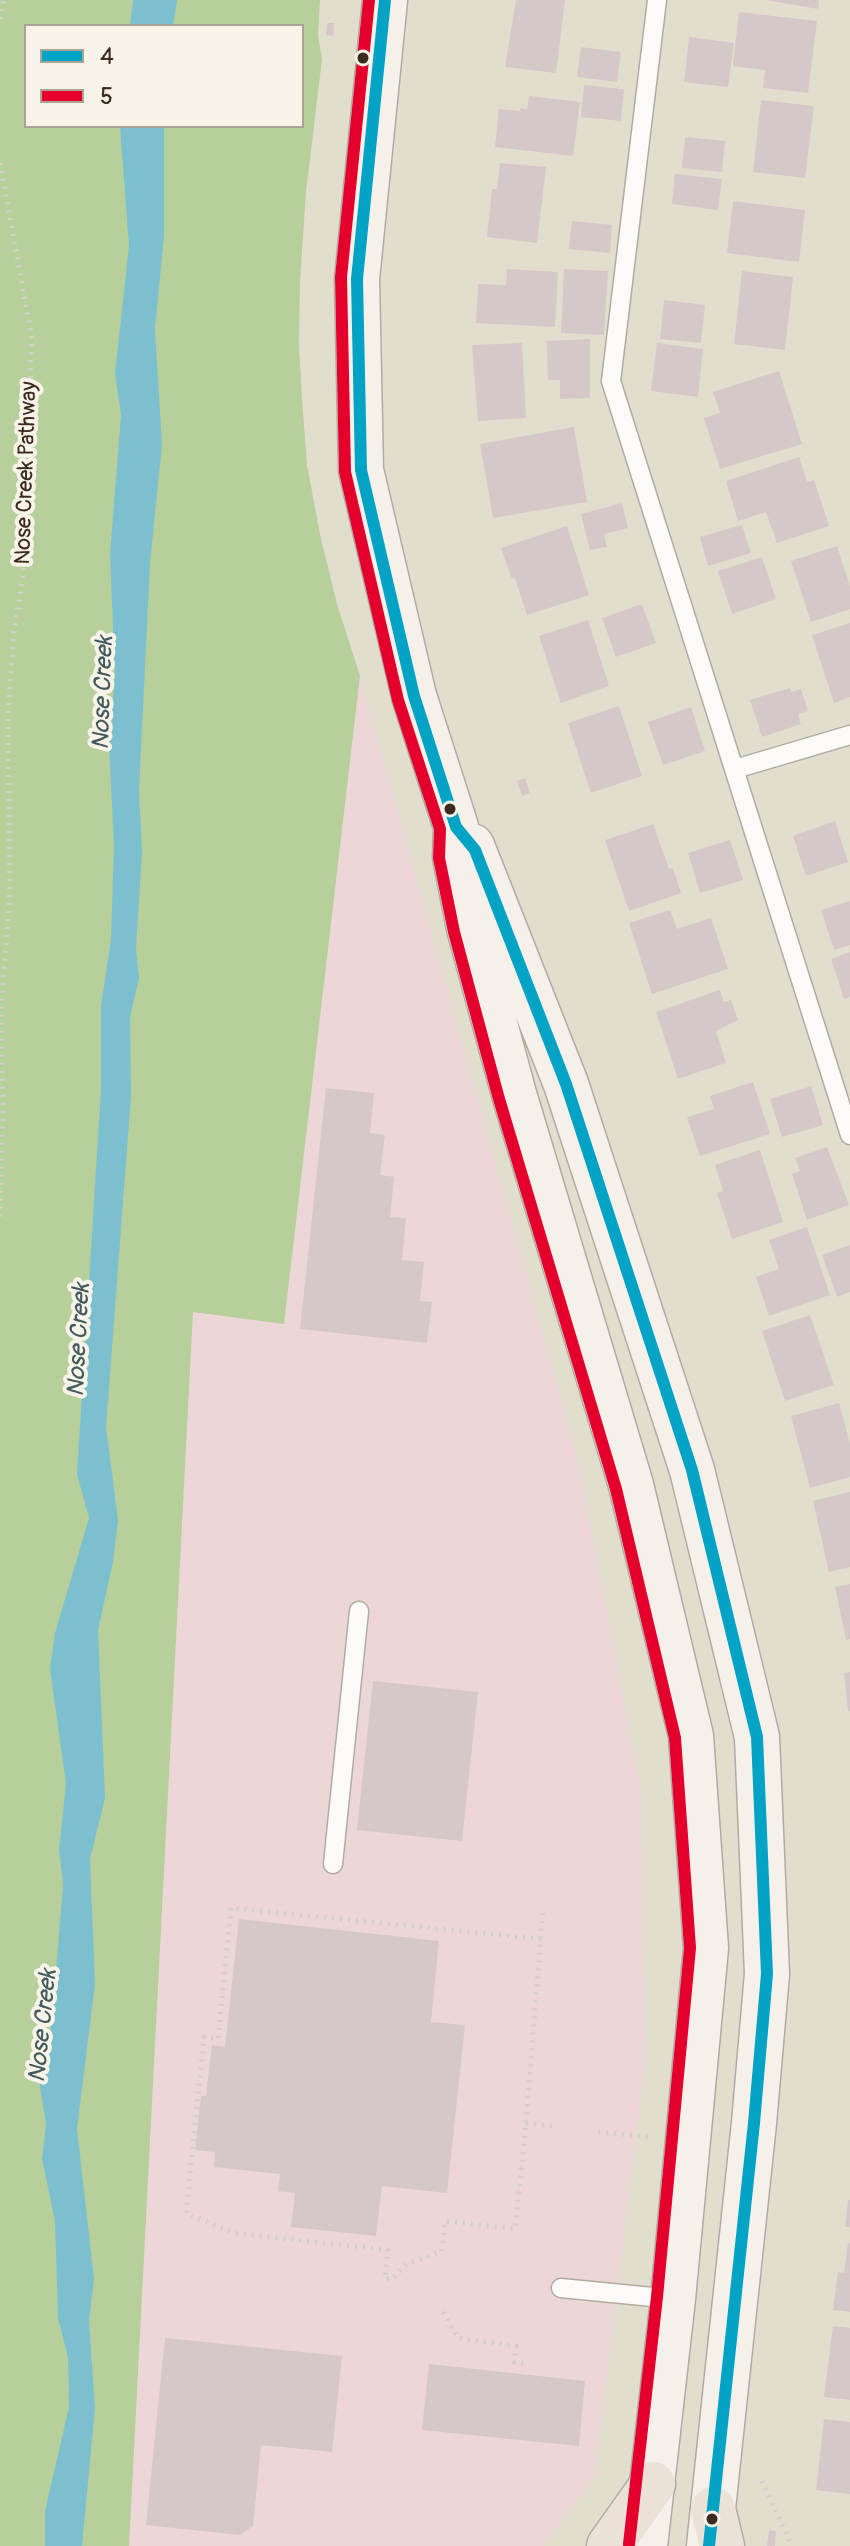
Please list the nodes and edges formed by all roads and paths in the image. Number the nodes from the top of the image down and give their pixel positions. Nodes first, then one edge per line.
1 (4, 0) edge
2 (385, 0) edge
3 (657, 0) edge
4 (0, 19) edge
5 (0, 163) edge
6 (850, 735) edge
7 (735, 769) junction
8 (456, 827) junction
9 (850, 1135) edge
10 (0, 1217) edge
11 (359, 1611) dead end
12 (333, 1864) dead end
13 (543, 1909) dead end
14 (541, 1939) junction
15 (526, 2123) junction
16 (557, 2127) dead end
17 (598, 2132) dead end
18 (650, 2137) dead end
19 (561, 2288) dead end
20 (673, 2299) junction
21 (443, 2312) dead end
22 (524, 2363) dead end
23 (762, 2481) dead end
24 (653, 2484) junction
25 (715, 2534) edge
26 (609, 2546) edge
27 (645, 2546) edge
28 (792, 2546) edge

1 - 4 path
2 - 8 main road
3 - 7 lane
5 - 10 path, Nose Creek Pathway
6 - 7 lane
7 - 9 lane
8 - 20 main road
8 - 25 main road
11 - 12 lane
13 - 14 path
14 - 15 path
14 - 15 path
15 - 16 path
17 - 18 path
19 - 20 lane
20 - 24 main road
21 - 22 path
23 - 28 path
24 - 26 main road
24 - 27 main road

